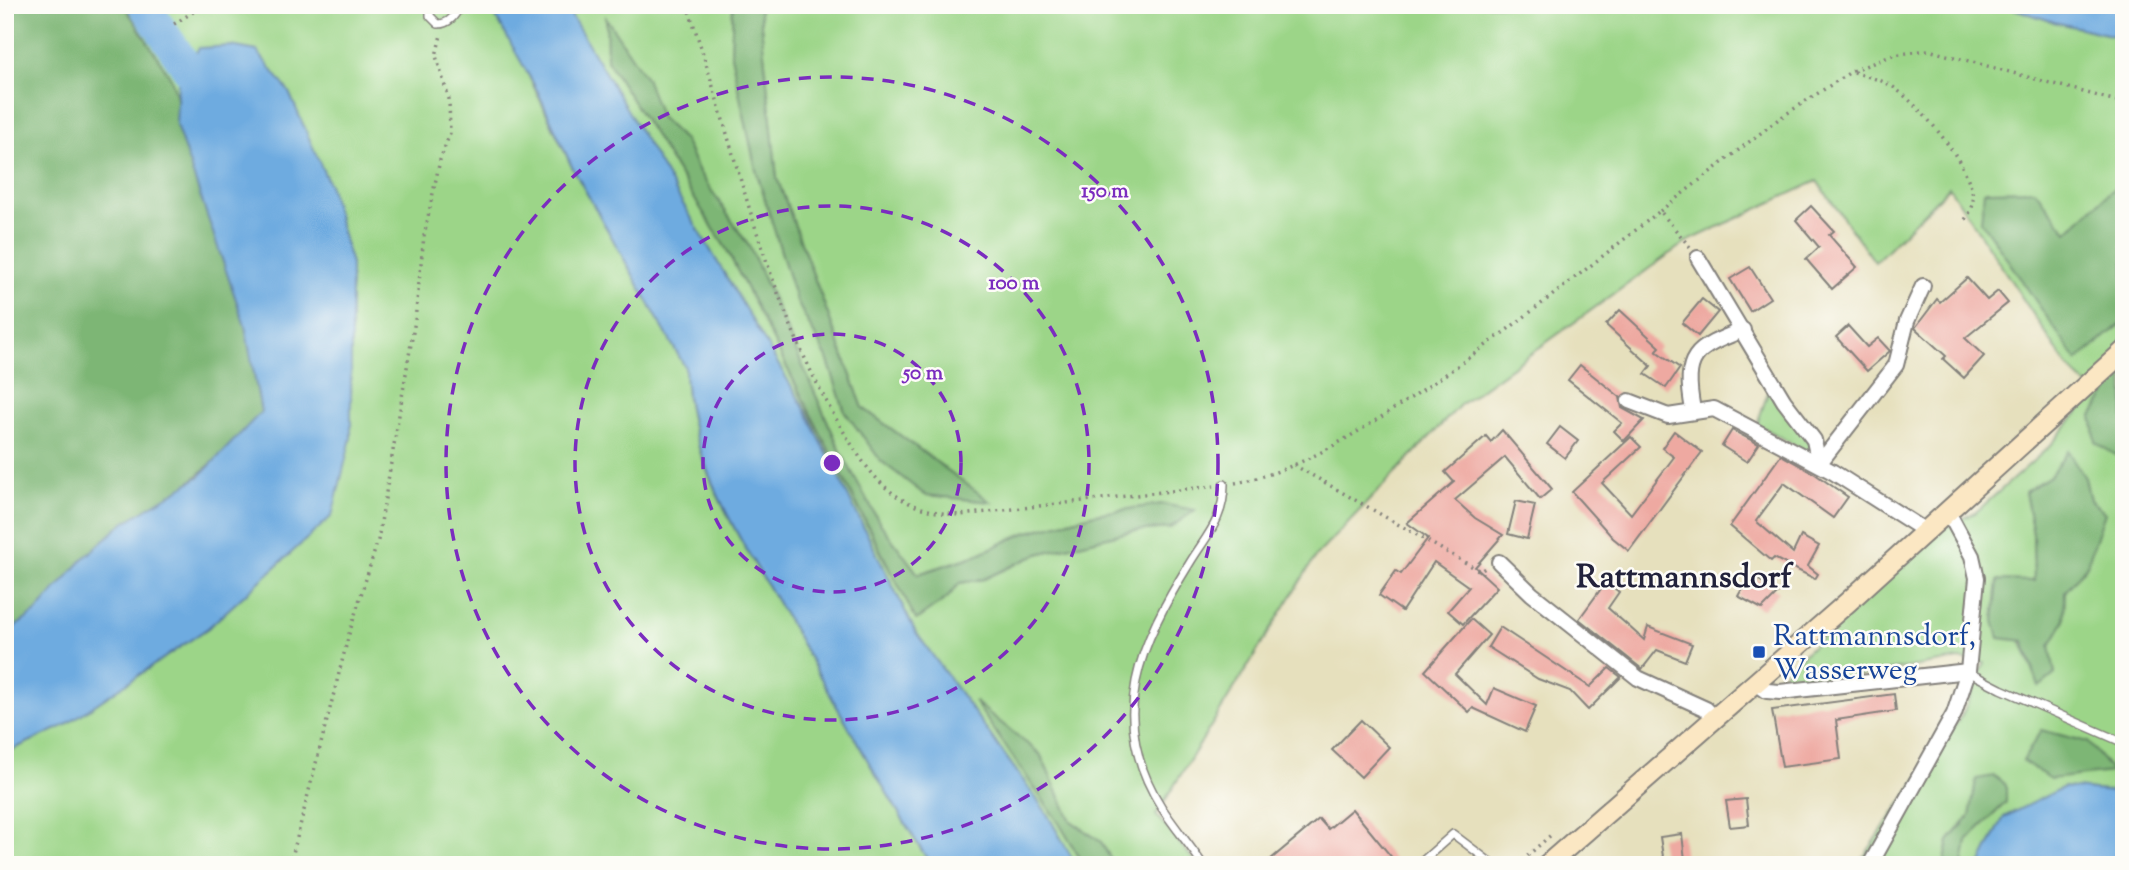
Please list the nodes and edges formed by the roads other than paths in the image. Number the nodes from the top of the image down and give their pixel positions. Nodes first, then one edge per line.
1 (430, 5) edge
2 (461, 5) edge
3 (1698, 258) road end
4 (1923, 286) dead end
5 (1743, 330) junction
6 (2124, 351) edge
7 (1629, 401) dead end
8 (1693, 410) junction
9 (1819, 464) junction
10 (1224, 484) road end
11 (1947, 510) junction
12 (1924, 530) junction
13 (1499, 562) road end
14 (1968, 671) junction
15 (1756, 683) junction
16 (1716, 719) junction
17 (2124, 743) edge
18 (1202, 865) edge
19 (1418, 865) edge
20 (1494, 865) edge
21 (1547, 865) edge
22 (1870, 865) edge

1 - 2 lane
3 - 5 street
4 - 9 street
5 - 8 street
5 - 9 street
6 - 11 main road
7 - 8 street
8 - 9 street
9 - 12 street
10 - 18 lane
11 - 12 main road
11 - 14 street
12 - 15 main road
13 - 16 street
14 - 15 street
14 - 17 lane
14 - 22 street
15 - 16 main road
16 - 21 main road
19 - 20 lane

